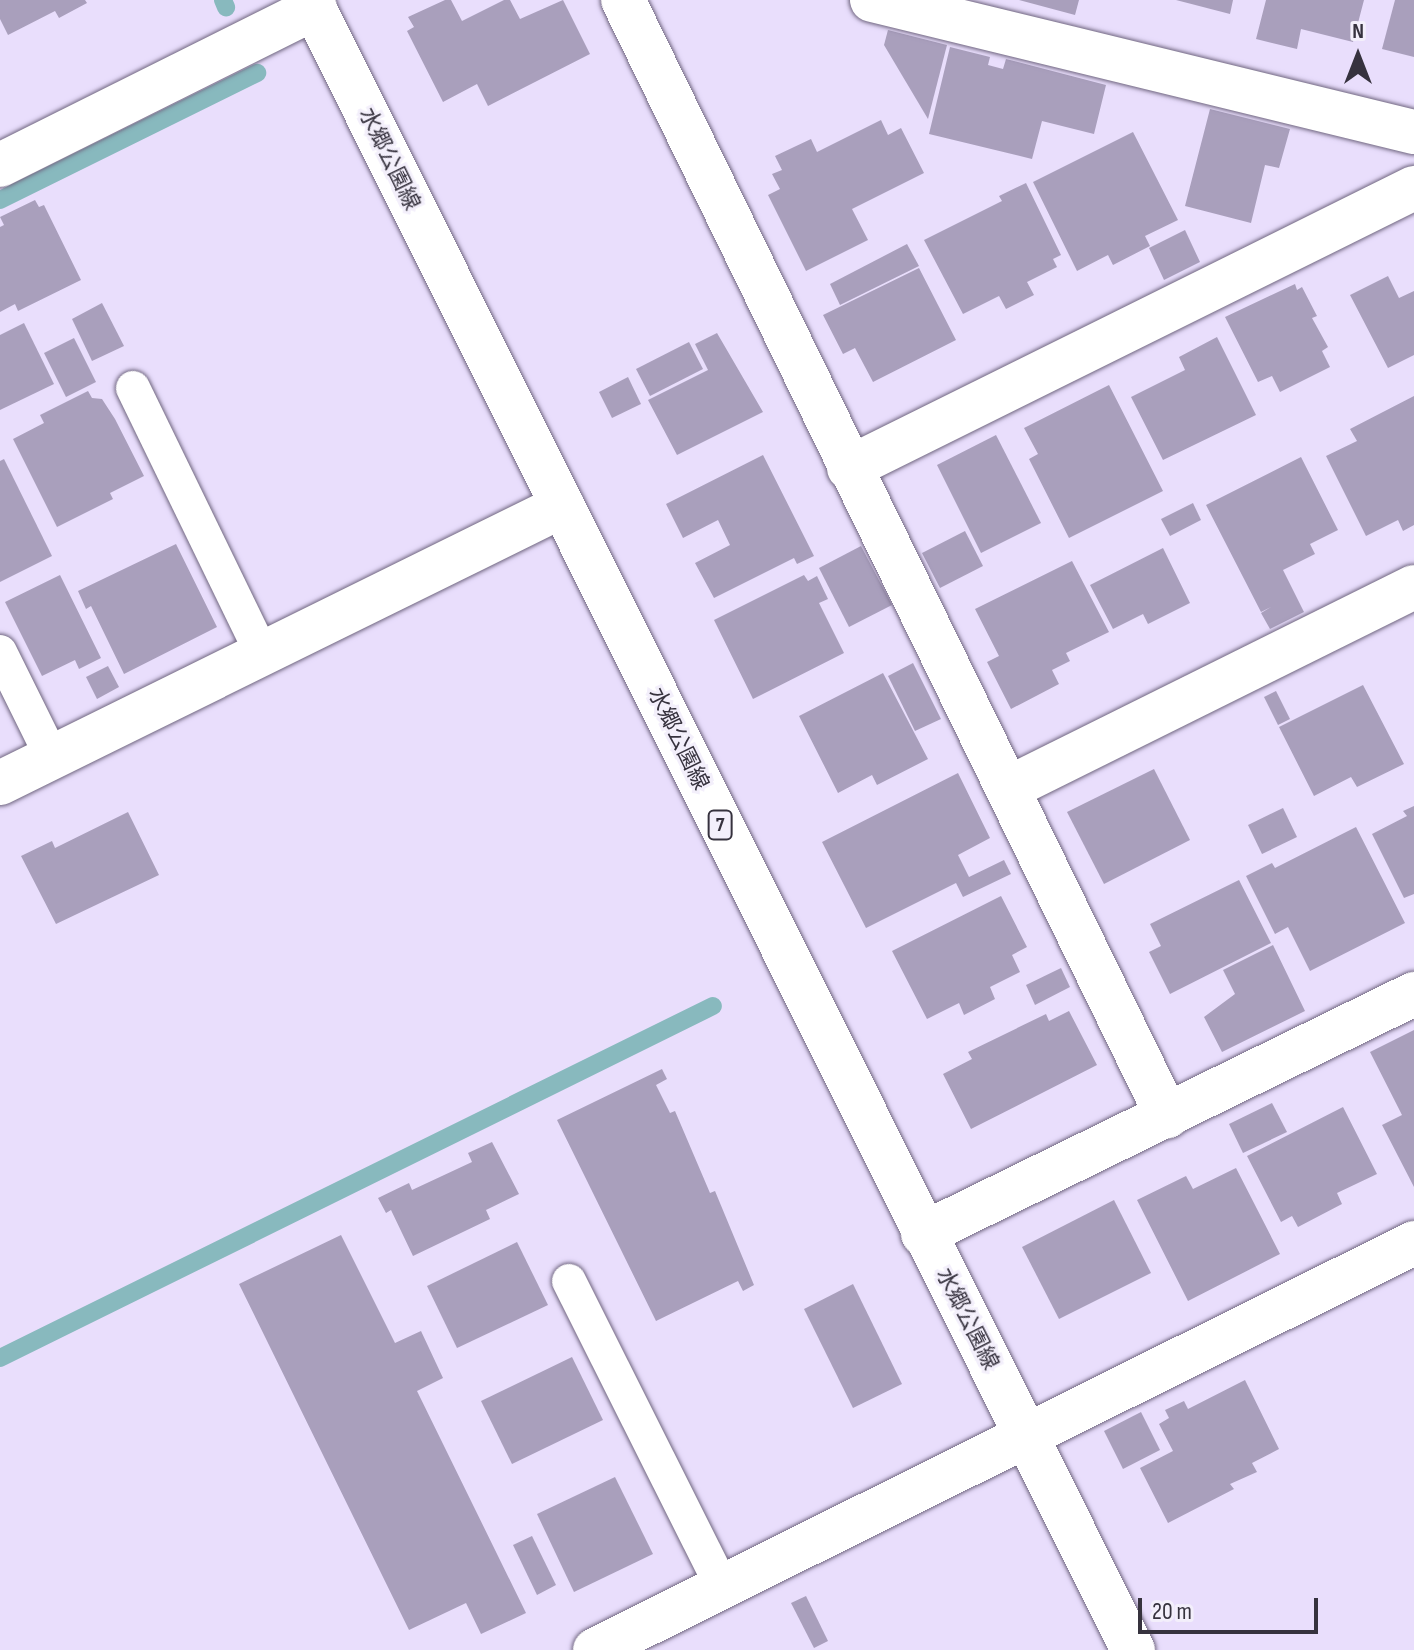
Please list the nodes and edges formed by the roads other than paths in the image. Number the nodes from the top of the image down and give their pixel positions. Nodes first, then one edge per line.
1 (623, 0) edge
2 (872, 0) edge
3 (312, 4) edge
4 (1414, 132) edge
5 (0, 165) edge
6 (1414, 188) edge
7 (133, 388) dead end
8 (849, 468) junction
9 (562, 506) junction
10 (1414, 587) edge
11 (0, 652) edge
12 (262, 654) junction
13 (52, 757) junction
14 (0, 783) edge
15 (1009, 788) junction
16 (1414, 994) edge
17 (1167, 1116) junction
18 (923, 1234) junction
19 (1414, 1243) edge
20 (569, 1281) dead end
21 (1026, 1435) junction
22 (722, 1587) junction
23 (595, 1650) edge
24 (1133, 1650) edge

1 - 8 street
2 - 4 street
3 - 5 street
3 - 9 street, 水郷公園線 / 7
6 - 8 street
7 - 12 lane
8 - 15 street
9 - 12 street
9 - 18 street, 水郷公園線 / 7
10 - 15 street
11 - 13 lane
12 - 13 street
13 - 14 street
15 - 17 street
16 - 17 street
17 - 18 street
18 - 21 street, 水郷公園線 / 7
19 - 21 street
20 - 22 lane
21 - 22 street
21 - 24 street, 水郷公園線 / 7
22 - 23 street

